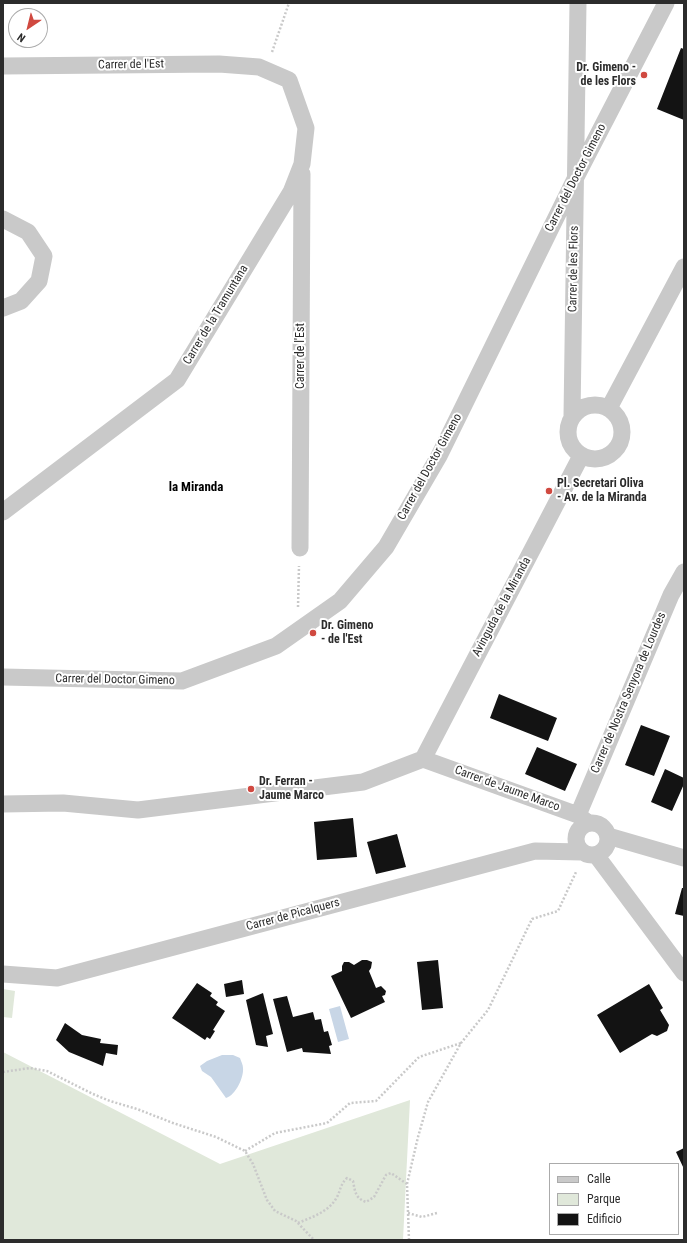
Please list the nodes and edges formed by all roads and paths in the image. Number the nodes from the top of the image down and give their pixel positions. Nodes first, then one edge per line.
1 (289, 3) edge
2 (578, 3) edge
3 (666, 3) edge
4 (3, 66) edge
5 (262, 68) junction
6 (302, 164) junction
7 (575, 179) junction
8 (3, 219) edge
9 (684, 267) edge
10 (3, 308) edge
11 (609, 408) junction
12 (572, 416) junction
13 (581, 456) junction
14 (3, 512) edge
15 (300, 548) joint
16 (684, 572) edge
17 (302, 628) junction
18 (3, 677) edge
19 (424, 759) junction
20 (3, 804) edge
21 (583, 819) junction
22 (608, 836) junction
23 (588, 853) junction
24 (684, 858) edge
25 (684, 973) edge
26 (3, 974) edge
27 (461, 1043) junction
28 (3, 1072) edge
29 (245, 1151) junction
30 (408, 1184) junction
31 (408, 1213) junction
32 (437, 1213) dead end
33 (298, 1223) junction
34 (314, 1240) edge
35 (409, 1240) edge

1 - 5 path
2 - 7 street, Carrer de les Flors
3 - 7 street, Carrer del Doctor Gimeno
4 - 5 street, Carrer de l'Est
5 - 6 street, Carrer de la Tramuntana
6 - 14 street, Carrer de la Tramuntana
6 - 15 street, Carrer de l'Est
7 - 12 street, Carrer de les Flors
7 - 17 street, Carrer del Doctor Gimeno
8 - 10 street
9 - 11 street
11 - 12 street
11 - 13 street
12 - 13 street
13 - 19 street, Avinguda de la Miranda
15 - 17 path
16 - 21 street, Carrer de Nostra Senyora de Lourdes
17 - 18 street, Carrer del Doctor Gimeno
19 - 20 street
19 - 21 street, Carrer de Jaume Marco
21 - 22 street
21 - 23 street
22 - 23 street
22 - 24 street
23 - 25 street
23 - 26 street, Carrer de Picalquers
23 - 27 path
27 - 29 path
27 - 30 path
28 - 29 path
29 - 33 path
30 - 31 path
30 - 33 path
31 - 32 path
31 - 35 path
33 - 34 path

